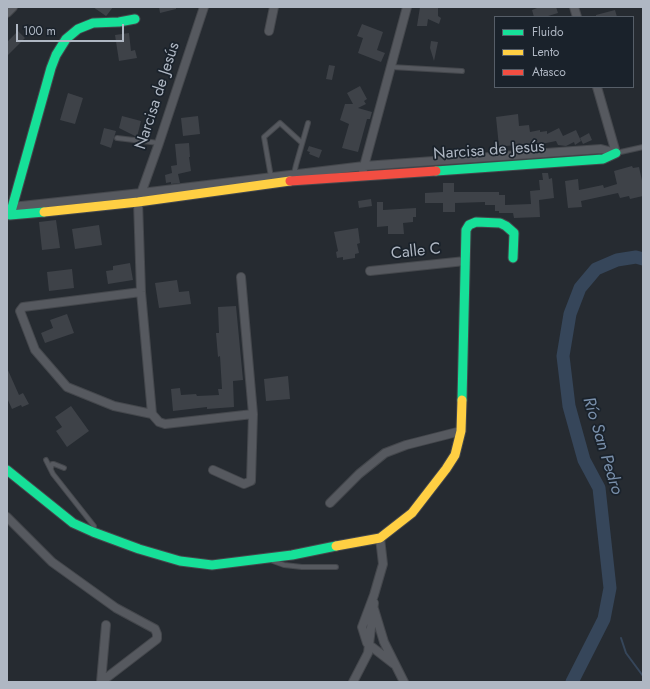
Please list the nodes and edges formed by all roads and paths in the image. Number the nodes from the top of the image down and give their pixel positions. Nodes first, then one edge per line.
1 (13, 7) edge
2 (204, 7) edge
3 (274, 7) edge
4 (407, 7) edge
5 (7, 13) edge
6 (135, 19) dead end
7 (269, 31) dead end
8 (391, 66) junction
9 (462, 71) dead end
10 (597, 88) edge
11 (308, 122) dead end
12 (117, 138) dead end
13 (159, 143) junction
14 (302, 143) junction
15 (643, 147) edge
16 (616, 154) junction
17 (363, 171) junction
18 (271, 177) junction
19 (294, 178) junction
20 (140, 198) junction
21 (513, 258) dead end
22 (465, 261) junction
23 (370, 271) dead end
24 (241, 277) dead end
25 (141, 292) junction
26 (152, 414) junction
27 (253, 414) junction
28 (461, 431) junction
29 (46, 460) dead end
30 (64, 468) dead end
31 (50, 469) junction
32 (7, 470) edge
33 (213, 470) dead end
34 (330, 503) dead end
35 (7, 517) edge
36 (93, 532) junction
37 (380, 538) junction
38 (267, 559) junction
39 (336, 567) dead end
40 (374, 595) junction
41 (373, 605) junction
42 (106, 625) dead end
43 (394, 665) junction
44 (101, 682) edge
45 (353, 682) edge
46 (404, 682) edge

1 - 5 street
2 - 13 street, Narcisa de Jesús
3 - 7 street
4 - 8 street
6 - 20 street
8 - 9 lane
8 - 17 street
10 - 16 street
11 - 14 lane
12 - 13 lane
13 - 20 street, Narcisa de Jesús
14 - 18 lane
14 - 19 lane
15 - 16 lane
16 - 17 street, Narcisa de Jesús
17 - 19 street, Narcisa de Jesús
18 - 19 street, Narcisa de Jesús
18 - 20 street, Narcisa de Jesús
19 - 20 street, Narcisa de Jesús
20 - 25 street
21 - 22 street
22 - 23 street, Calle C
22 - 28 street
24 - 27 street
25 - 26 street
25 - 26 street
26 - 27 street
27 - 33 street
28 - 34 street
28 - 37 street
29 - 31 lane
30 - 31 lane
31 - 36 lane
32 - 36 street
35 - 44 street
36 - 38 street
37 - 38 street
37 - 40 street
38 - 39 lane
40 - 41 street
40 - 43 street
41 - 43 street
41 - 45 street
42 - 44 street
43 - 46 street

